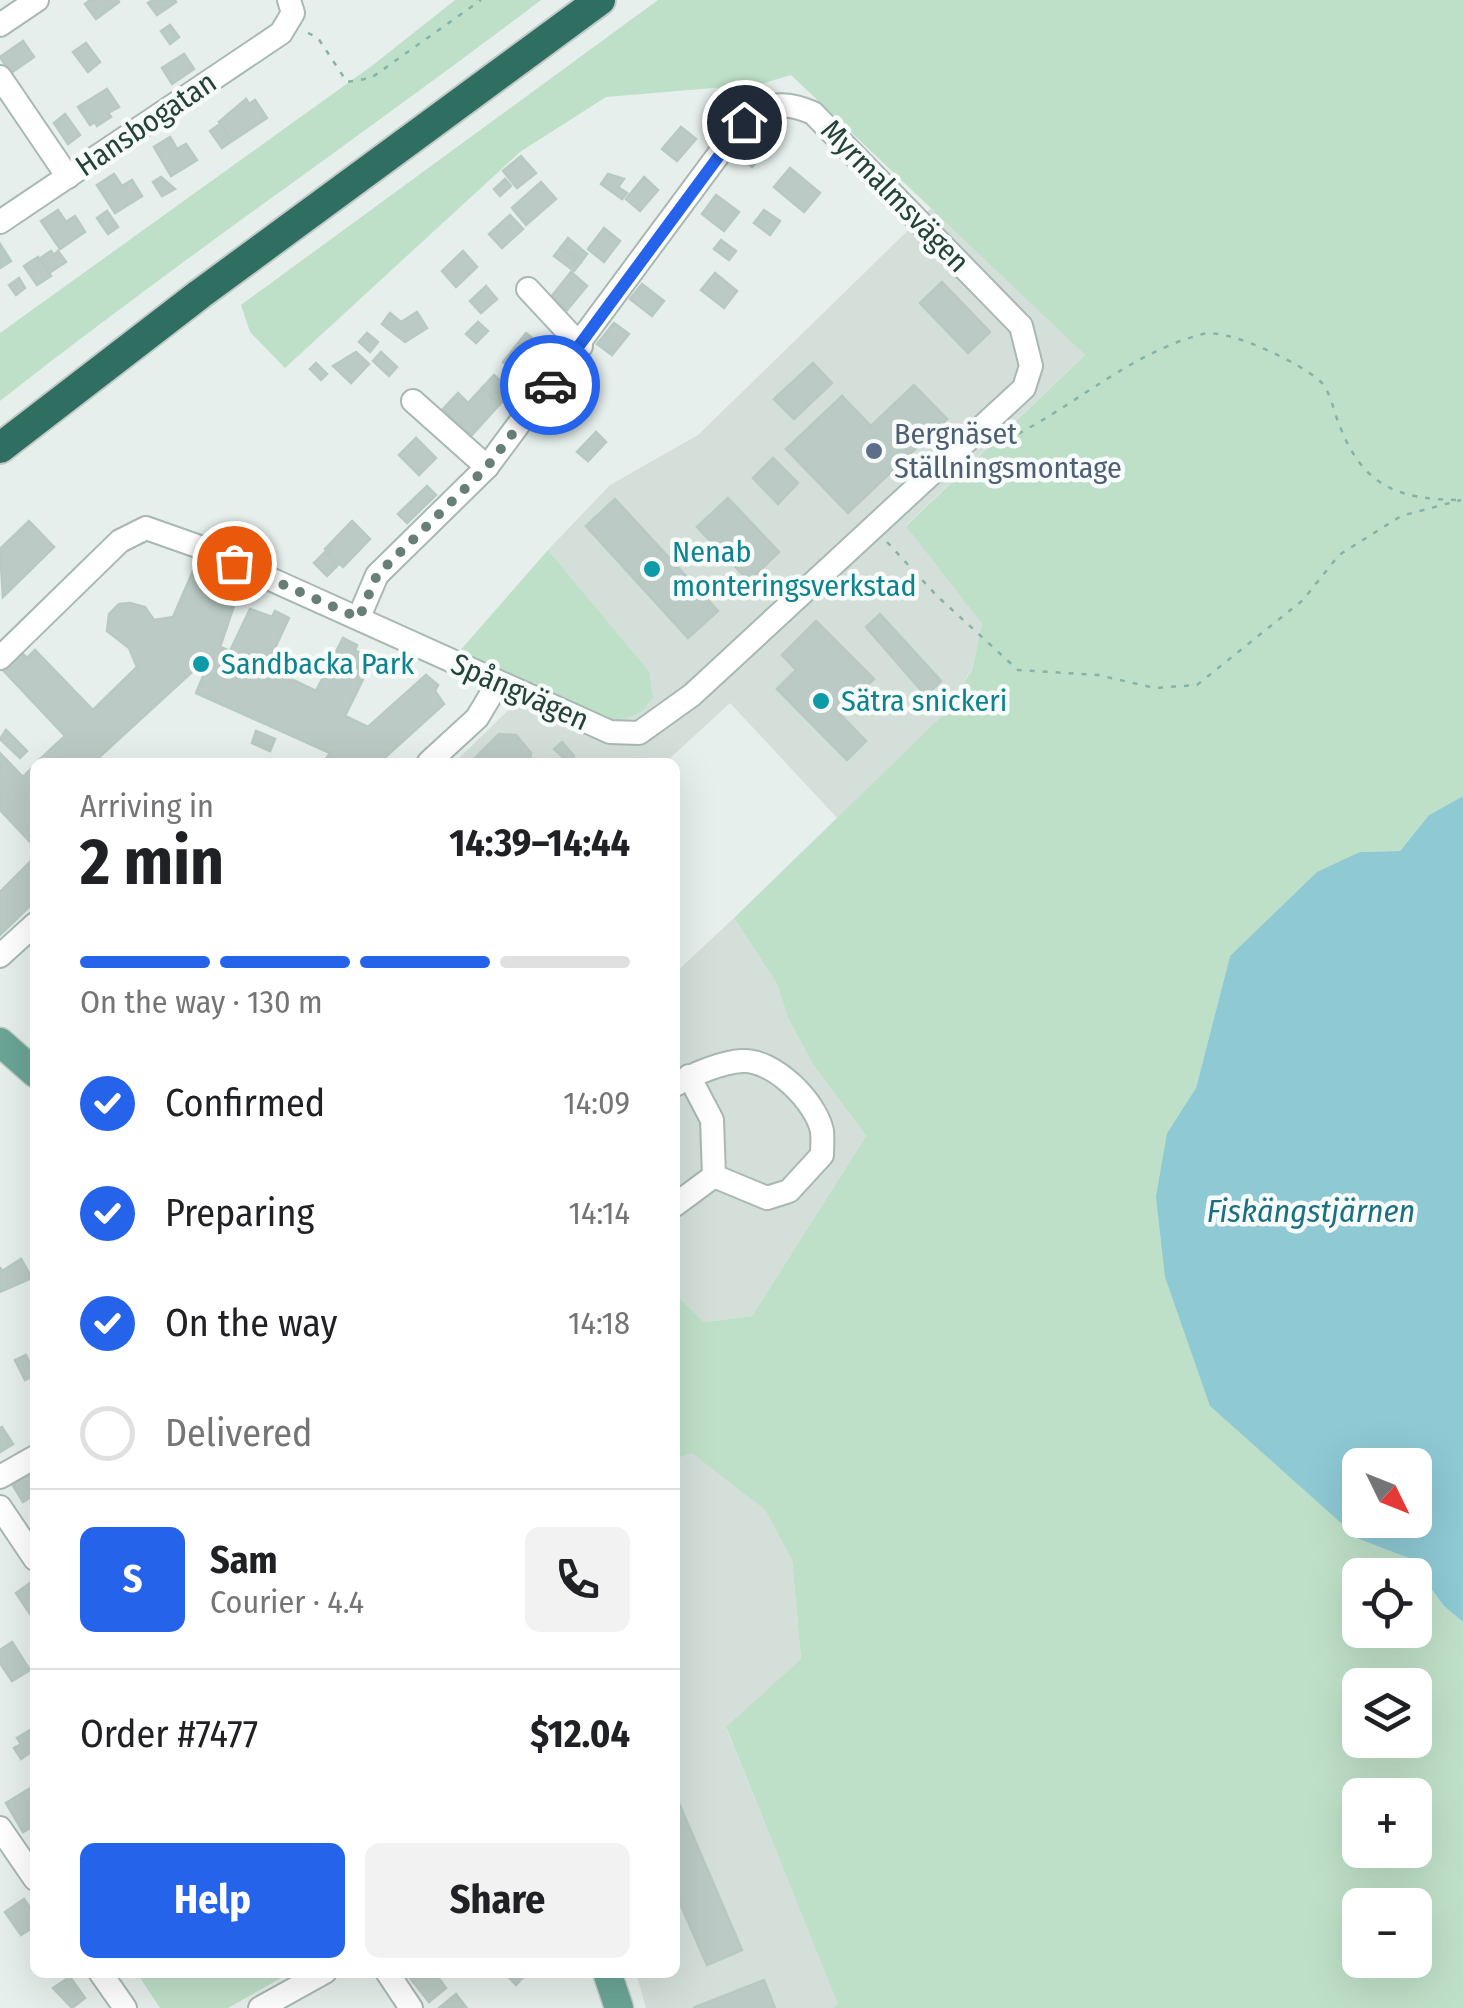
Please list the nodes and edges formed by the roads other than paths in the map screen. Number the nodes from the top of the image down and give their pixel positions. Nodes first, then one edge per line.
1 (37, 0) edge
2 (572, 0) edge
3 (600, 0) edge
4 (290, 12) edge
5 (0, 25) edge
6 (0, 77) edge
7 (68, 177) junction
8 (0, 222) edge
9 (528, 289) dead end
10 (581, 346) junction
11 (413, 401) dead end
12 (0, 426) edge
13 (0, 448) edge
14 (951, 456) joint
15 (487, 467) junction
16 (359, 618) junction
17 (0, 658) edge
18 (498, 683) junction
19 (433, 758) edge
20 (30, 929) edge
21 (0, 956) edge
22 (0, 1042) edge
23 (30, 1069) edge
24 (682, 1081) edge
25 (714, 1176) junction
26 (680, 1201) edge
27 (30, 1459) edge
28 (0, 1477) edge
29 (0, 1507) edge
30 (30, 1552) edge
31 (0, 1828) edge
32 (8, 1855) edge
33 (30, 1875) edge
34 (104, 1978) edge
35 (313, 1978) edge
36 (391, 1978) edge
37 (609, 1978) edge
38 (288, 2001) edge
39 (125, 2008) edge
40 (260, 2008) edge
41 (411, 2008) edge
42 (619, 2008) edge

1 - 5 street
2 - 12 highway
3 - 13 highway
4 - 7 street, Hansbogatan
6 - 7 street
7 - 8 street, Hansbogatan
9 - 10 street
10 - 14 street, Myrmalmsvägen
10 - 15 street, Myrmalmsvägen
11 - 15 street
14 - 18 street, Spångvägen
15 - 16 street, Myrmalmsvägen
16 - 17 street, Spångvägen
16 - 18 street, Spångvägen
18 - 19 street
20 - 21 street
22 - 23 main road
24 - 25 street
24 - 25 street
25 - 26 street
27 - 28 street
29 - 30 street
31 - 32 street
32 - 33 street
34 - 39 street
35 - 38 street
36 - 41 street
37 - 42 main road
38 - 40 street

